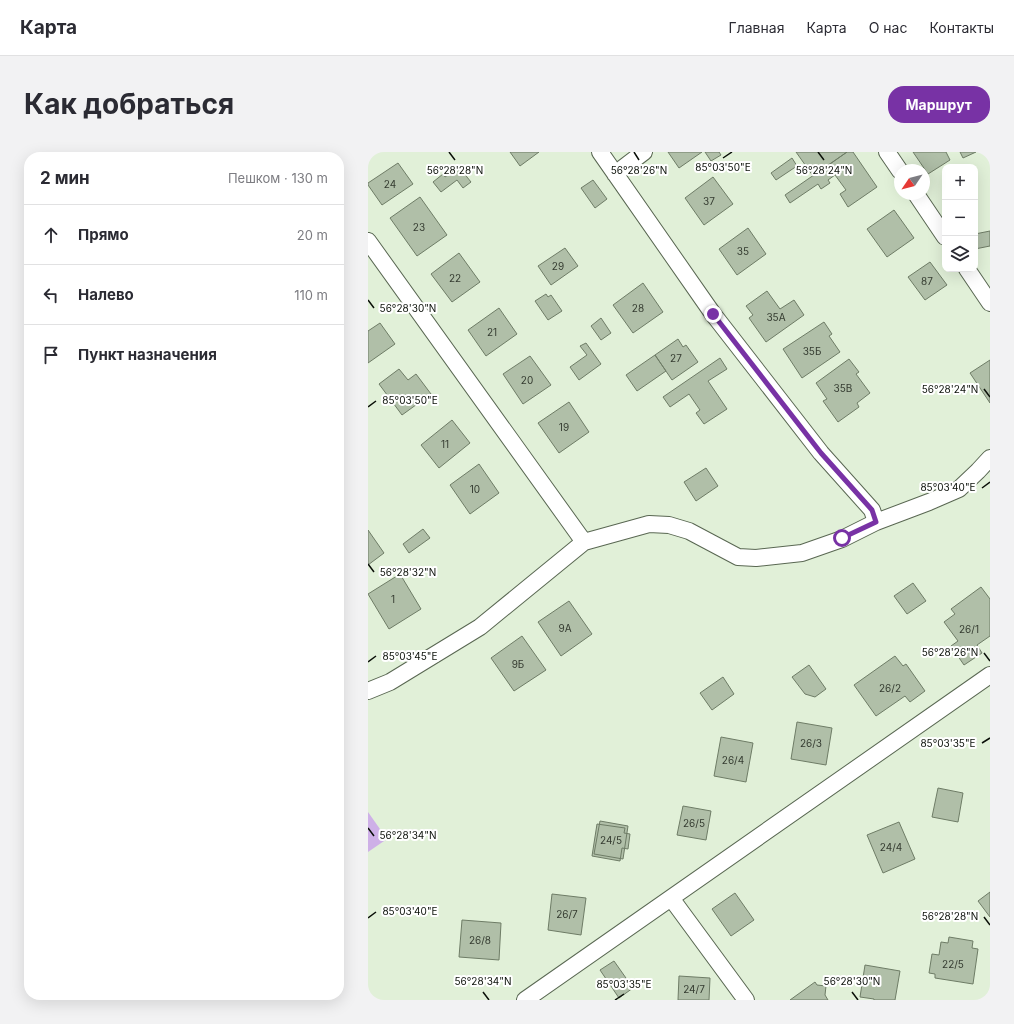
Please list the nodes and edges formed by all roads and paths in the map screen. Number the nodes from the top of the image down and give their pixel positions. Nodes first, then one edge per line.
1 (600, 152) edge
2 (644, 152) edge
3 (887, 152) edge
4 (895, 164) edge
5 (615, 174) junction
6 (920, 200) edge
7 (944, 236) edge
8 (368, 242) edge
9 (969, 272) edge
10 (990, 303) edge
11 (990, 458) edge
12 (876, 522) junction
13 (584, 542) junction
14 (990, 675) edge
15 (368, 690) edge
16 (671, 898) junction
17 (525, 1000) edge
18 (746, 1000) edge

1 - 5 street
2 - 5 street
3 - 4 street
5 - 12 street
6 - 7 street
8 - 13 street
9 - 10 street
11 - 12 street
12 - 13 street
13 - 15 street
14 - 16 street
16 - 17 street
16 - 18 street

